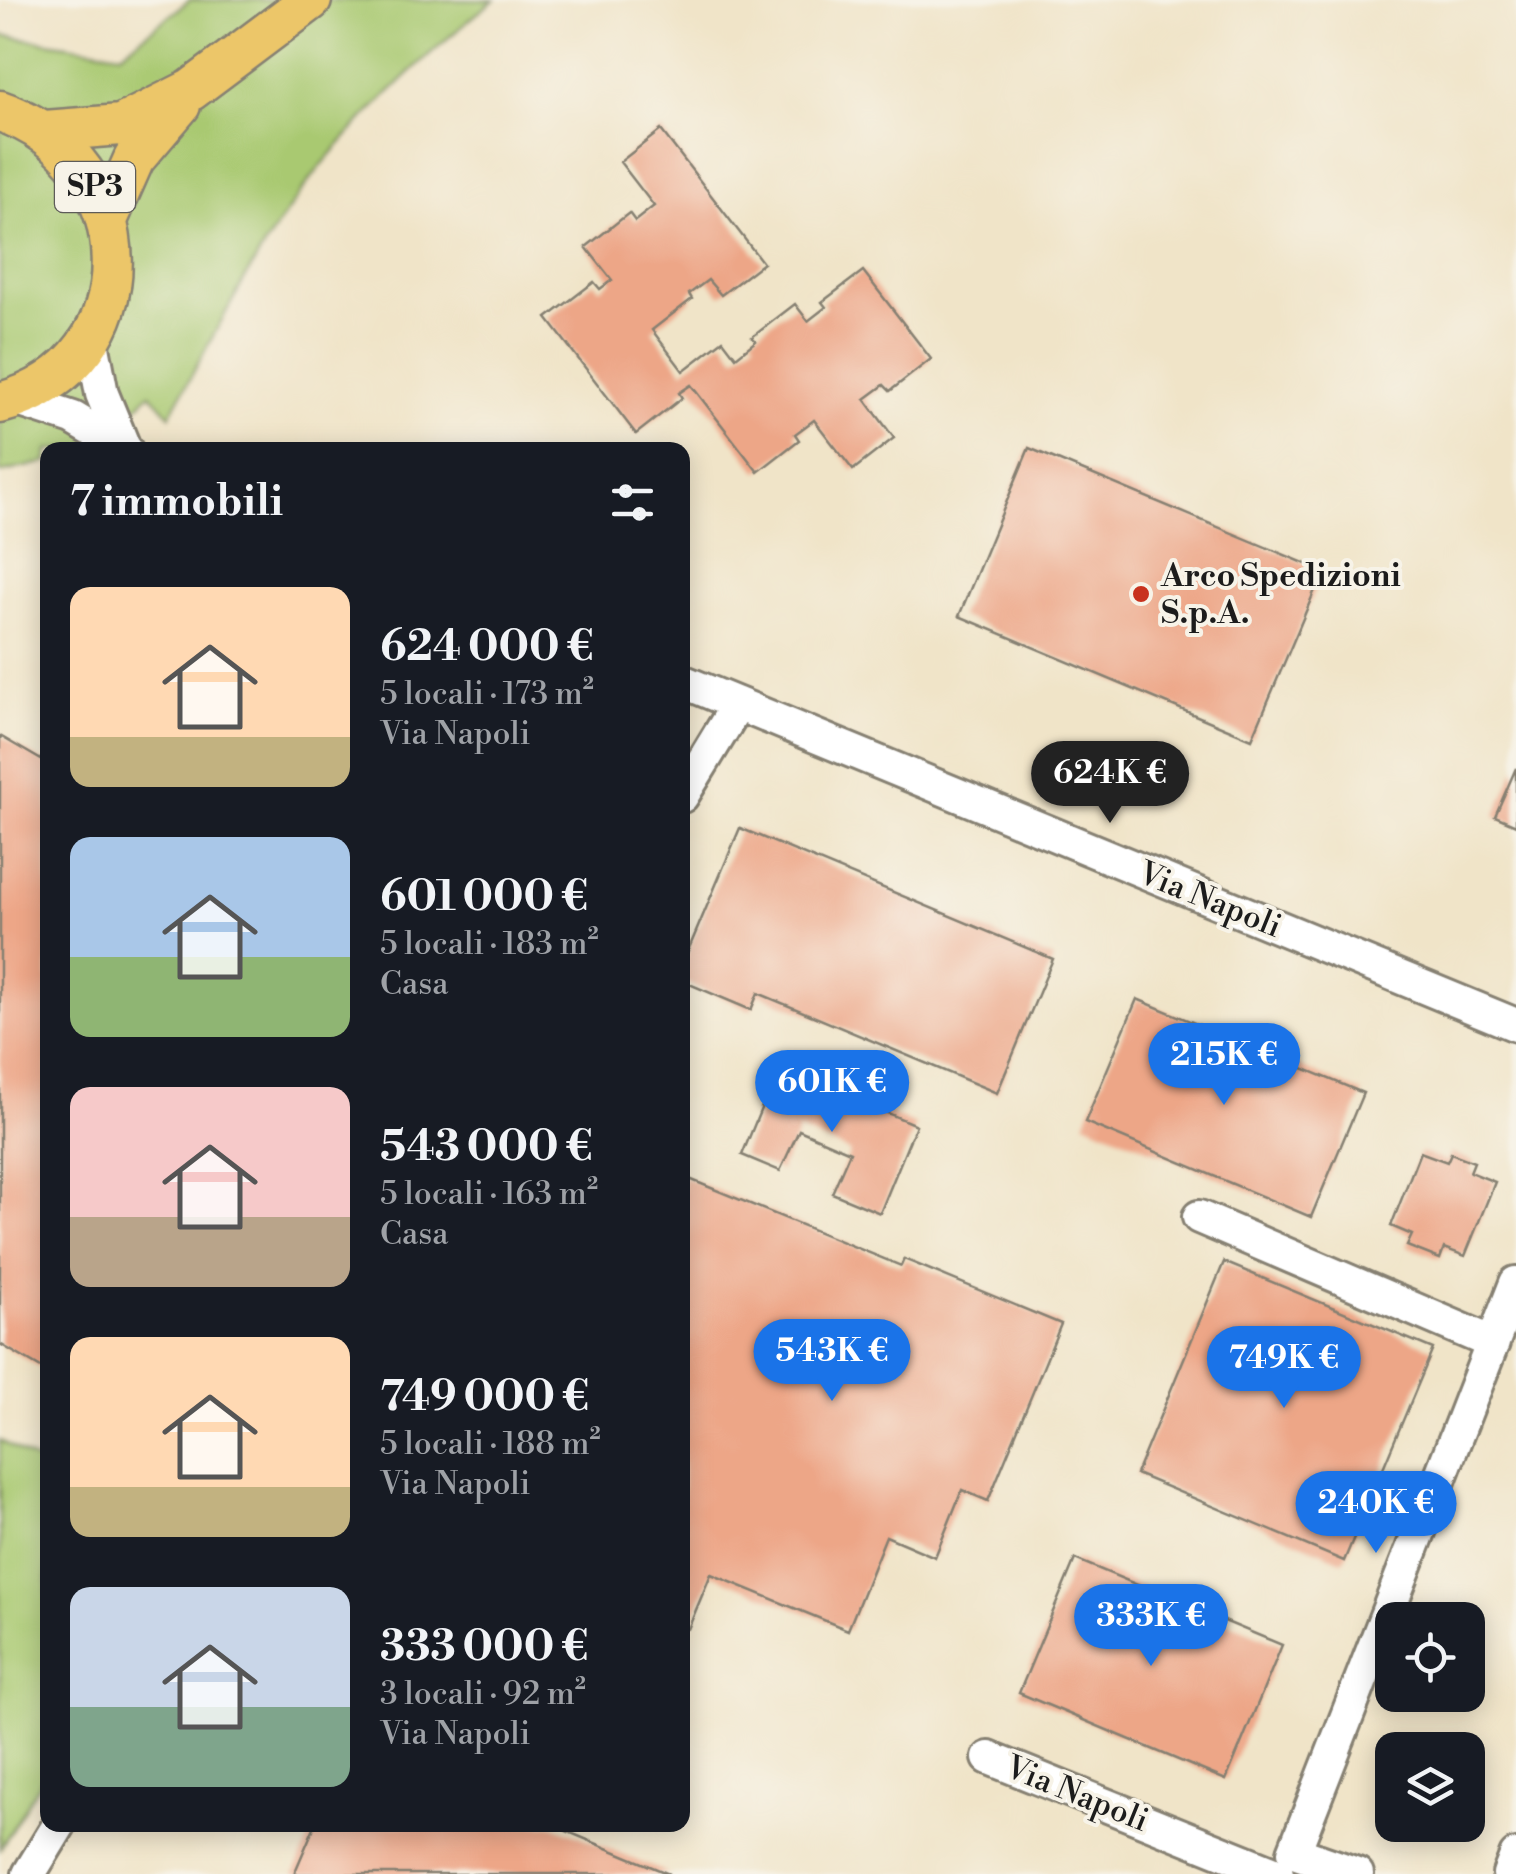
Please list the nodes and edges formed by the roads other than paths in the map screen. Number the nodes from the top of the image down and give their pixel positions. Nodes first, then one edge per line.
1 (311, 0) edge
2 (192, 90) junction
3 (0, 112) edge
4 (44, 131) junction
5 (108, 218) junction
6 (91, 336) junction
7 (7, 401) edge
8 (113, 442) edge
9 (123, 442) edge
10 (690, 683) edge
11 (738, 704) junction
12 (690, 783) edge
13 (1516, 1024) edge
14 (1198, 1216) dead end
15 (1516, 1284) edge
16 (1493, 1343) junction
17 (989, 1758) dead end
18 (55, 1832) edge
19 (1516, 1856) edge
20 (29, 1874) edge
21 (1276, 1874) edge
22 (1357, 1874) edge
23 (1509, 1874) edge

1 - 2 main road, SP3
2 - 4 main road, SP3
2 - 5 main road, SP3
3 - 4 main road, SP3
4 - 5 main road, SP3
5 - 6 main road, SP3
6 - 7 main road, SP3
6 - 9 street
7 - 8 street
10 - 11 street, Via Napoli
11 - 12 street
11 - 13 street, Via Napoli
14 - 16 street
15 - 16 street
16 - 22 street
17 - 21 street, Via Napoli
18 - 20 street
19 - 23 street

